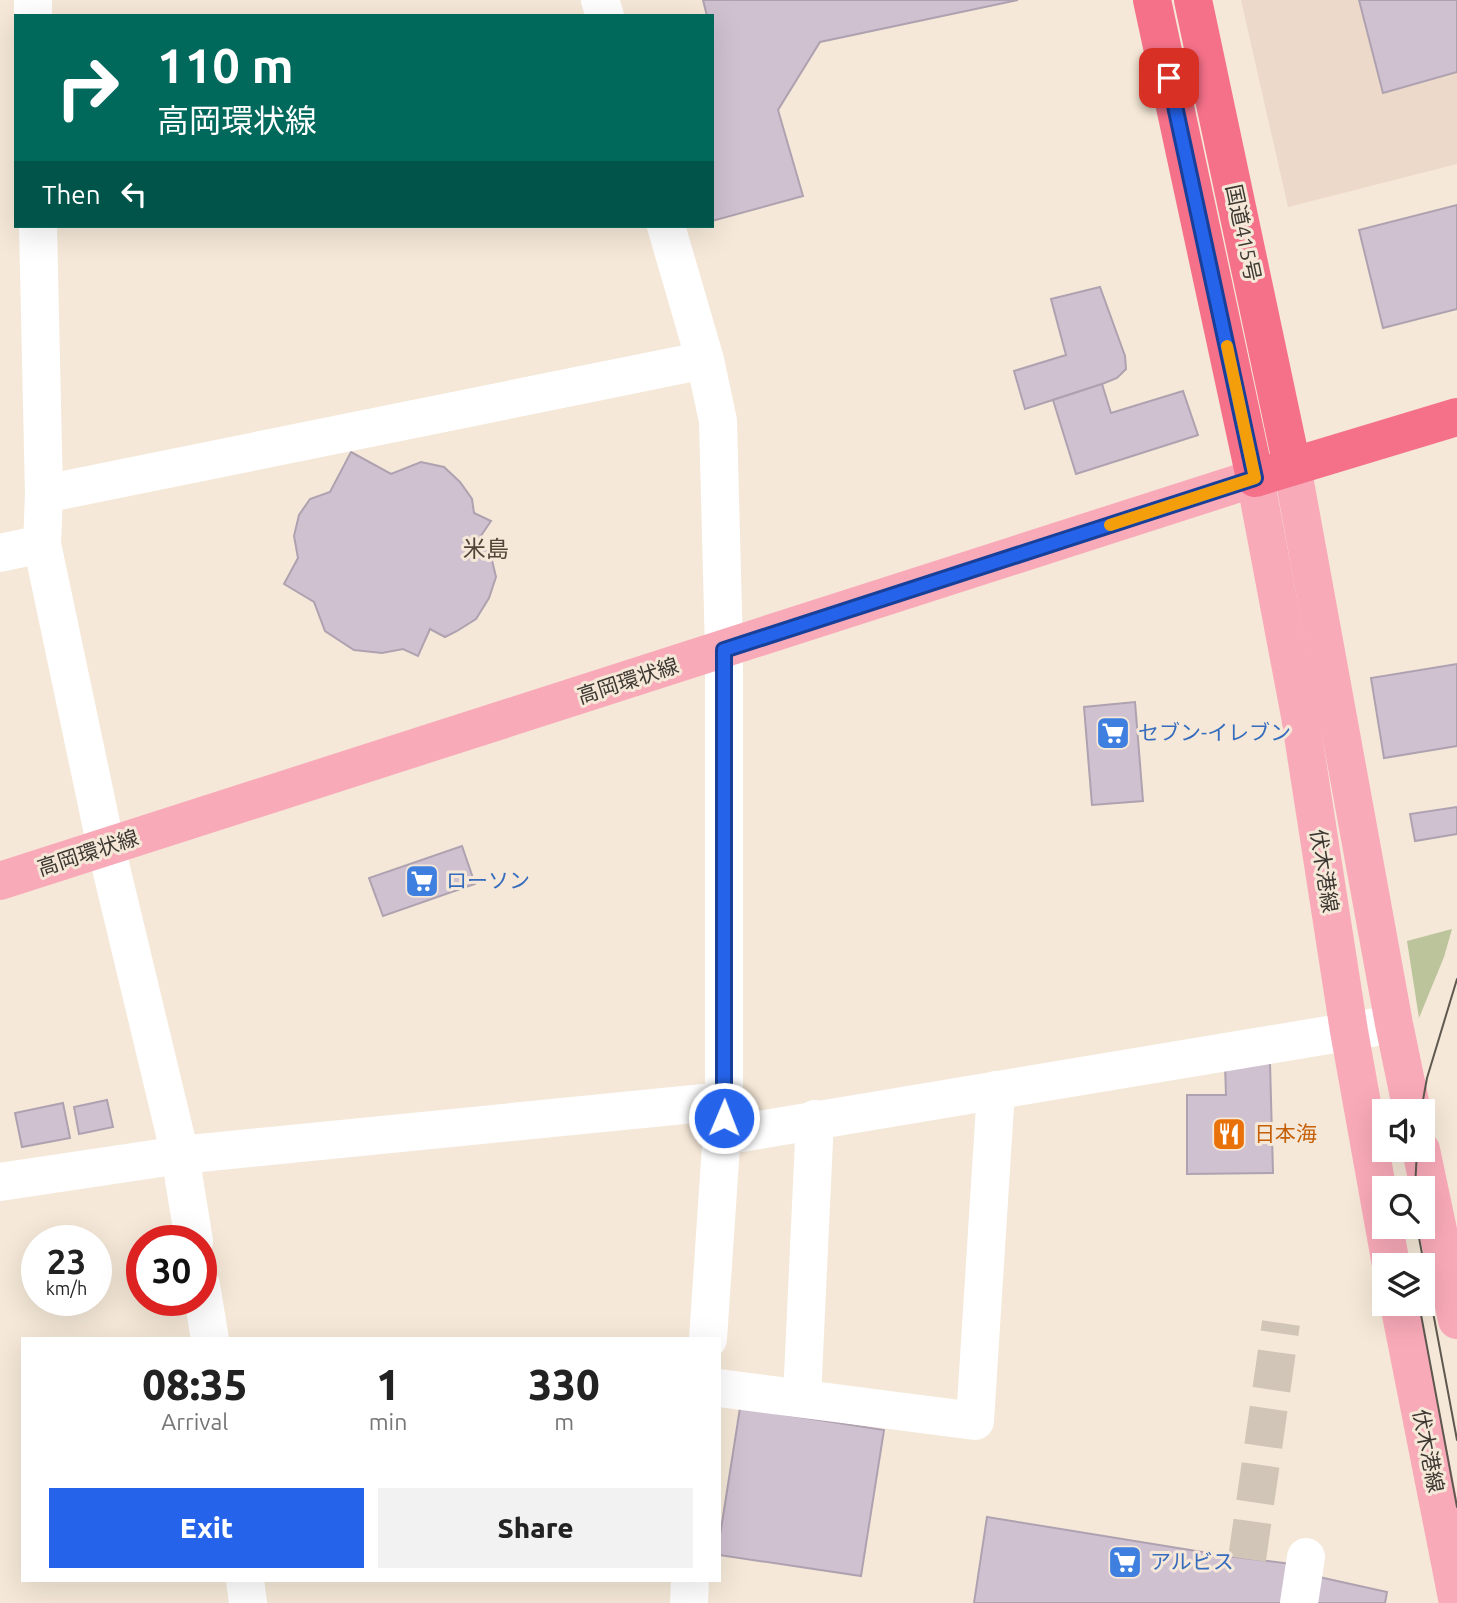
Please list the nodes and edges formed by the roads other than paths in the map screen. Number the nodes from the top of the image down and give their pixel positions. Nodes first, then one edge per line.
1 (1152, 0) edge
2 (1193, 0) edge
3 (38, 228) edge
4 (667, 228) edge
5 (705, 360) junction
6 (1457, 417) edge
7 (1292, 466) junction
8 (1255, 478) junction
9 (44, 494) junction
10 (42, 544) junction
11 (0, 552) edge
12 (724, 650) junction
13 (106, 848) junction
14 (0, 881) edge
15 (1394, 1024) junction
16 (1349, 1031) junction
17 (996, 1090) junction
18 (1410, 1099) edge
19 (724, 1118) junction
20 (815, 1119) junction
21 (180, 1155) junction
22 (1424, 1162) edge
23 (0, 1182) edge
24 (191, 1225) edge
25 (1389, 1253) edge
26 (206, 1316) edge
27 (1402, 1316) edge
28 (1457, 1321) edge
29 (210, 1337) edge
30 (708, 1337) edge
31 (721, 1388) edge
32 (802, 1398) junction
33 (1449, 1513) edge
34 (1306, 1557) dead end
35 (245, 1582) edge
36 (690, 1582) edge
37 (1457, 1598) edge
38 (248, 1603) edge
39 (689, 1603) edge
40 (1299, 1603) edge

1 - 8 highway, 国道415号
2 - 7 highway, 国道415号
3 - 9 street
4 - 5 street
5 - 9 street
5 - 12 street
6 - 7 highway
7 - 8 highway
7 - 15 main road, 伏木港線
8 - 12 main road, 高岡環状線
8 - 16 main road, 伏木港線
9 - 10 street
10 - 11 street
10 - 13 street
12 - 13 main road, 高岡環状線
12 - 19 street
13 - 14 main road, 高岡環状線
13 - 21 street
15 - 16 street
15 - 18 main road, 伏木港線
16 - 17 street
16 - 25 main road, 伏木港線
17 - 20 street
17 - 32 street
19 - 20 street
19 - 21 street
19 - 30 street
20 - 32 street
21 - 23 street
21 - 24 street
22 - 28 main road
26 - 29 street
27 - 33 main road, 伏木港線
31 - 32 street
33 - 37 main road, 伏木港線
34 - 40 street
35 - 38 street
36 - 39 street

